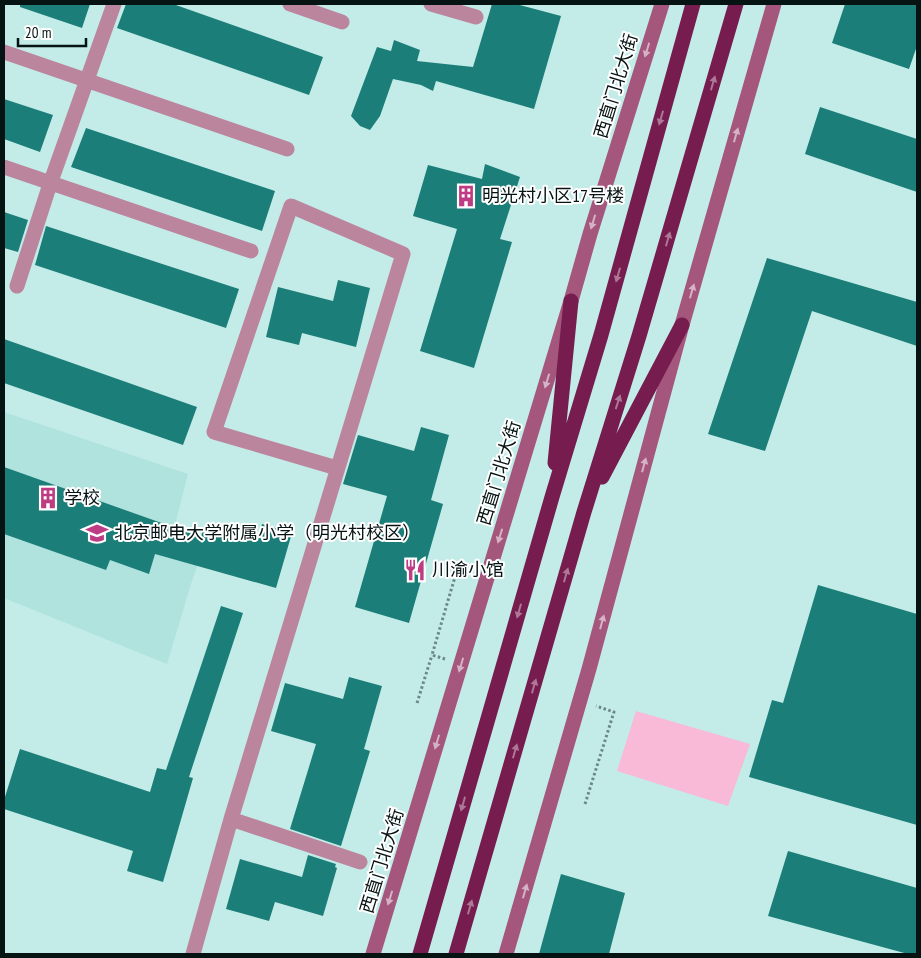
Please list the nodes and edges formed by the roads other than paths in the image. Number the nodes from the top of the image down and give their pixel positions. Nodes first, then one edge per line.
1 (114, 4) edge
2 (290, 4) edge
3 (431, 4) edge
4 (662, 4) edge
5 (693, 4) edge
6 (736, 4) edge
7 (774, 4) edge
8 (476, 18) dead end
9 (342, 22) dead end
10 (4, 52) edge
11 (87, 81) junction
12 (287, 149) dead end
13 (4, 167) edge
14 (50, 184) junction
15 (251, 251) dead end
16 (17, 286) dead end
17 (571, 301) junction
18 (682, 325) junction
19 (338, 468) junction
20 (552, 497) junction
21 (584, 512) junction
22 (231, 819) junction
23 (360, 862) dead end
24 (420, 951) edge
25 (193, 954) edge
26 (373, 954) edge
27 (458, 954) edge
28 (506, 954) edge

1 - 11 street
2 - 9 street
3 - 8 street
4 -> 17 street, 西直门北大街
5 -> 20 highway
21 -> 6 highway
18 -> 7 street
10 - 11 street
11 - 12 street
11 - 14 street
13 - 14 street
14 - 15 street
14 - 16 street
17 - 20 highway
17 -> 26 street, 西直门北大街
18 - 21 highway
28 -> 18 street
19 - 19 street
19 - 22 street
20 -> 24 highway
27 -> 21 highway
22 - 23 street
22 - 25 street

